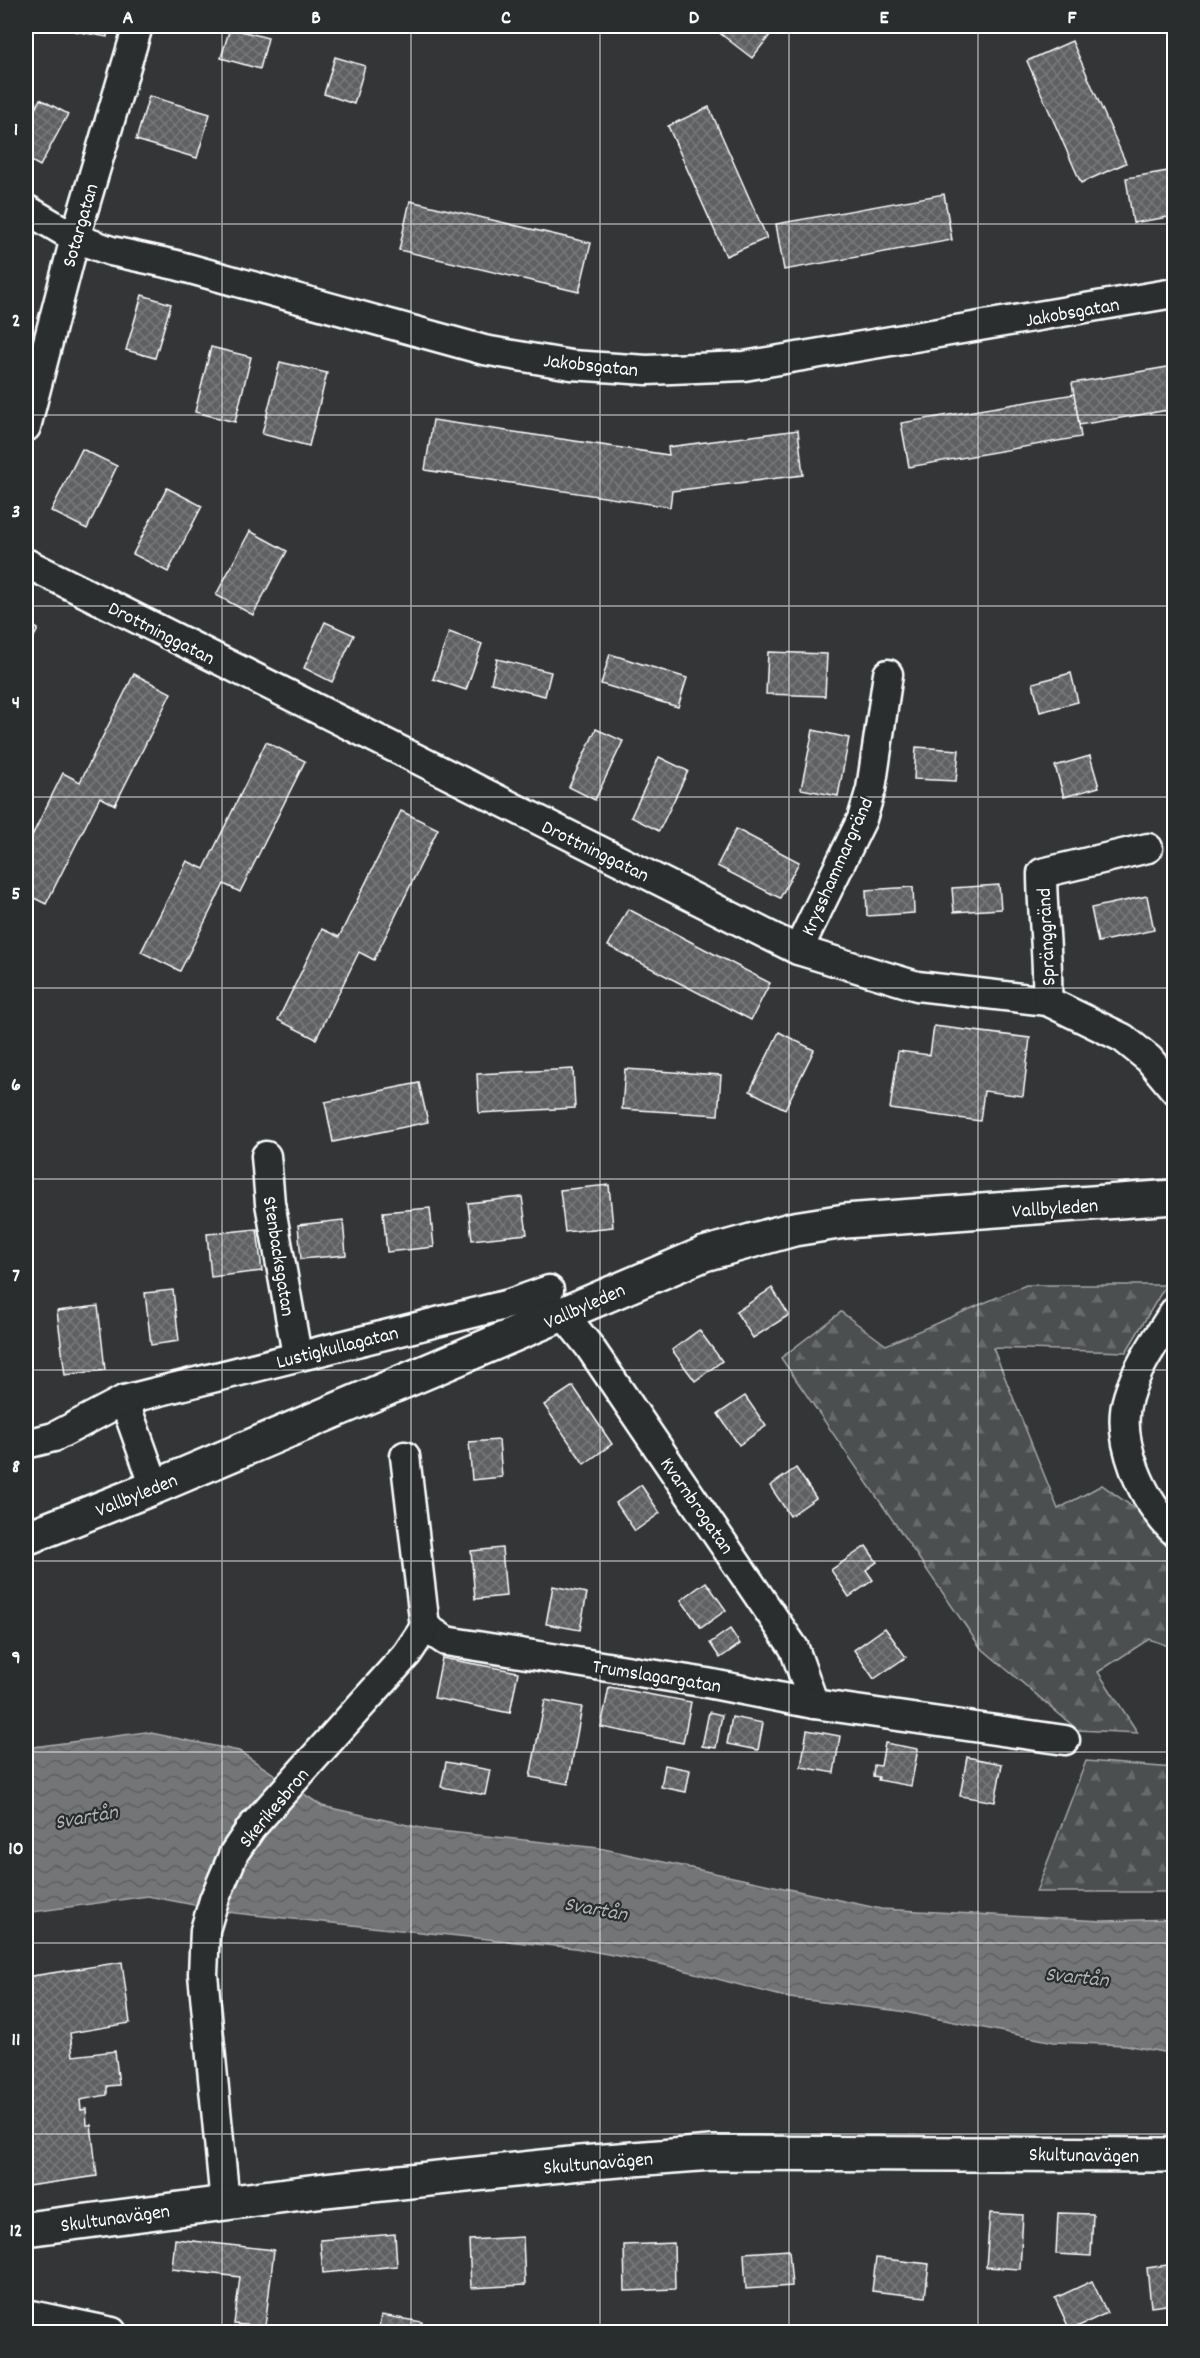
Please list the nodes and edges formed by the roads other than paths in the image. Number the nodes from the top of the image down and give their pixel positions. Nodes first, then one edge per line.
1 (138, 26) edge
2 (26, 209) edge
3 (75, 238) junction
4 (1174, 293) edge
5 (26, 427) edge
6 (26, 563) edge
7 (888, 674) dead end
8 (1148, 848) dead end
9 (798, 950) junction
10 (1047, 1001) junction
11 (1174, 1089) edge
12 (266, 1156) dead end
13 (1174, 1197) edge
14 (556, 1303) junction
15 (1174, 1312) edge
16 (1164, 1350) edge
17 (297, 1355) junction
18 (124, 1400) junction
19 (26, 1444) edge
20 (405, 1456) dead end
21 (155, 1487) junction
22 (1174, 1531) edge
23 (26, 1538) edge
24 (425, 1627) junction
25 (814, 1704) junction
26 (1065, 1740) dead end
27 (1174, 2155) edge
28 (225, 2203) junction
29 (26, 2229) edge
30 (26, 2314) edge
31 (112, 2332) edge

1 - 3 street, Sotargatan
2 - 3 street, Jakobsgatan
3 - 4 street, Jakobsgatan
3 - 5 street, Sotargatan
6 - 9 street, Drottninggatan
7 - 9 street, Krysshammargränd
8 - 10 street, Spränggränd
9 - 10 street, Drottninggatan
10 - 11 street, Drottninggatan
12 - 17 street, Stenbacksgatan
13 - 14 main road, Vallbyleden
14 - 17 street, Lustigkullagatan
14 - 21 main road, Vallbyleden
14 - 25 street, Kvarnbrogatan
15 - 16 street
16 - 22 street
17 - 18 street, Lustigkullagatan
18 - 19 street, Lustigkullagatan
18 - 21 street
20 - 24 street
21 - 23 main road, Vallbyleden
24 - 25 street, Trumslagargatan
24 - 28 street, Skerikesbron
25 - 26 street, Trumslagargatan
27 - 28 main road, Skultunavägen
28 - 29 main road, Skultunavägen
30 - 31 street

